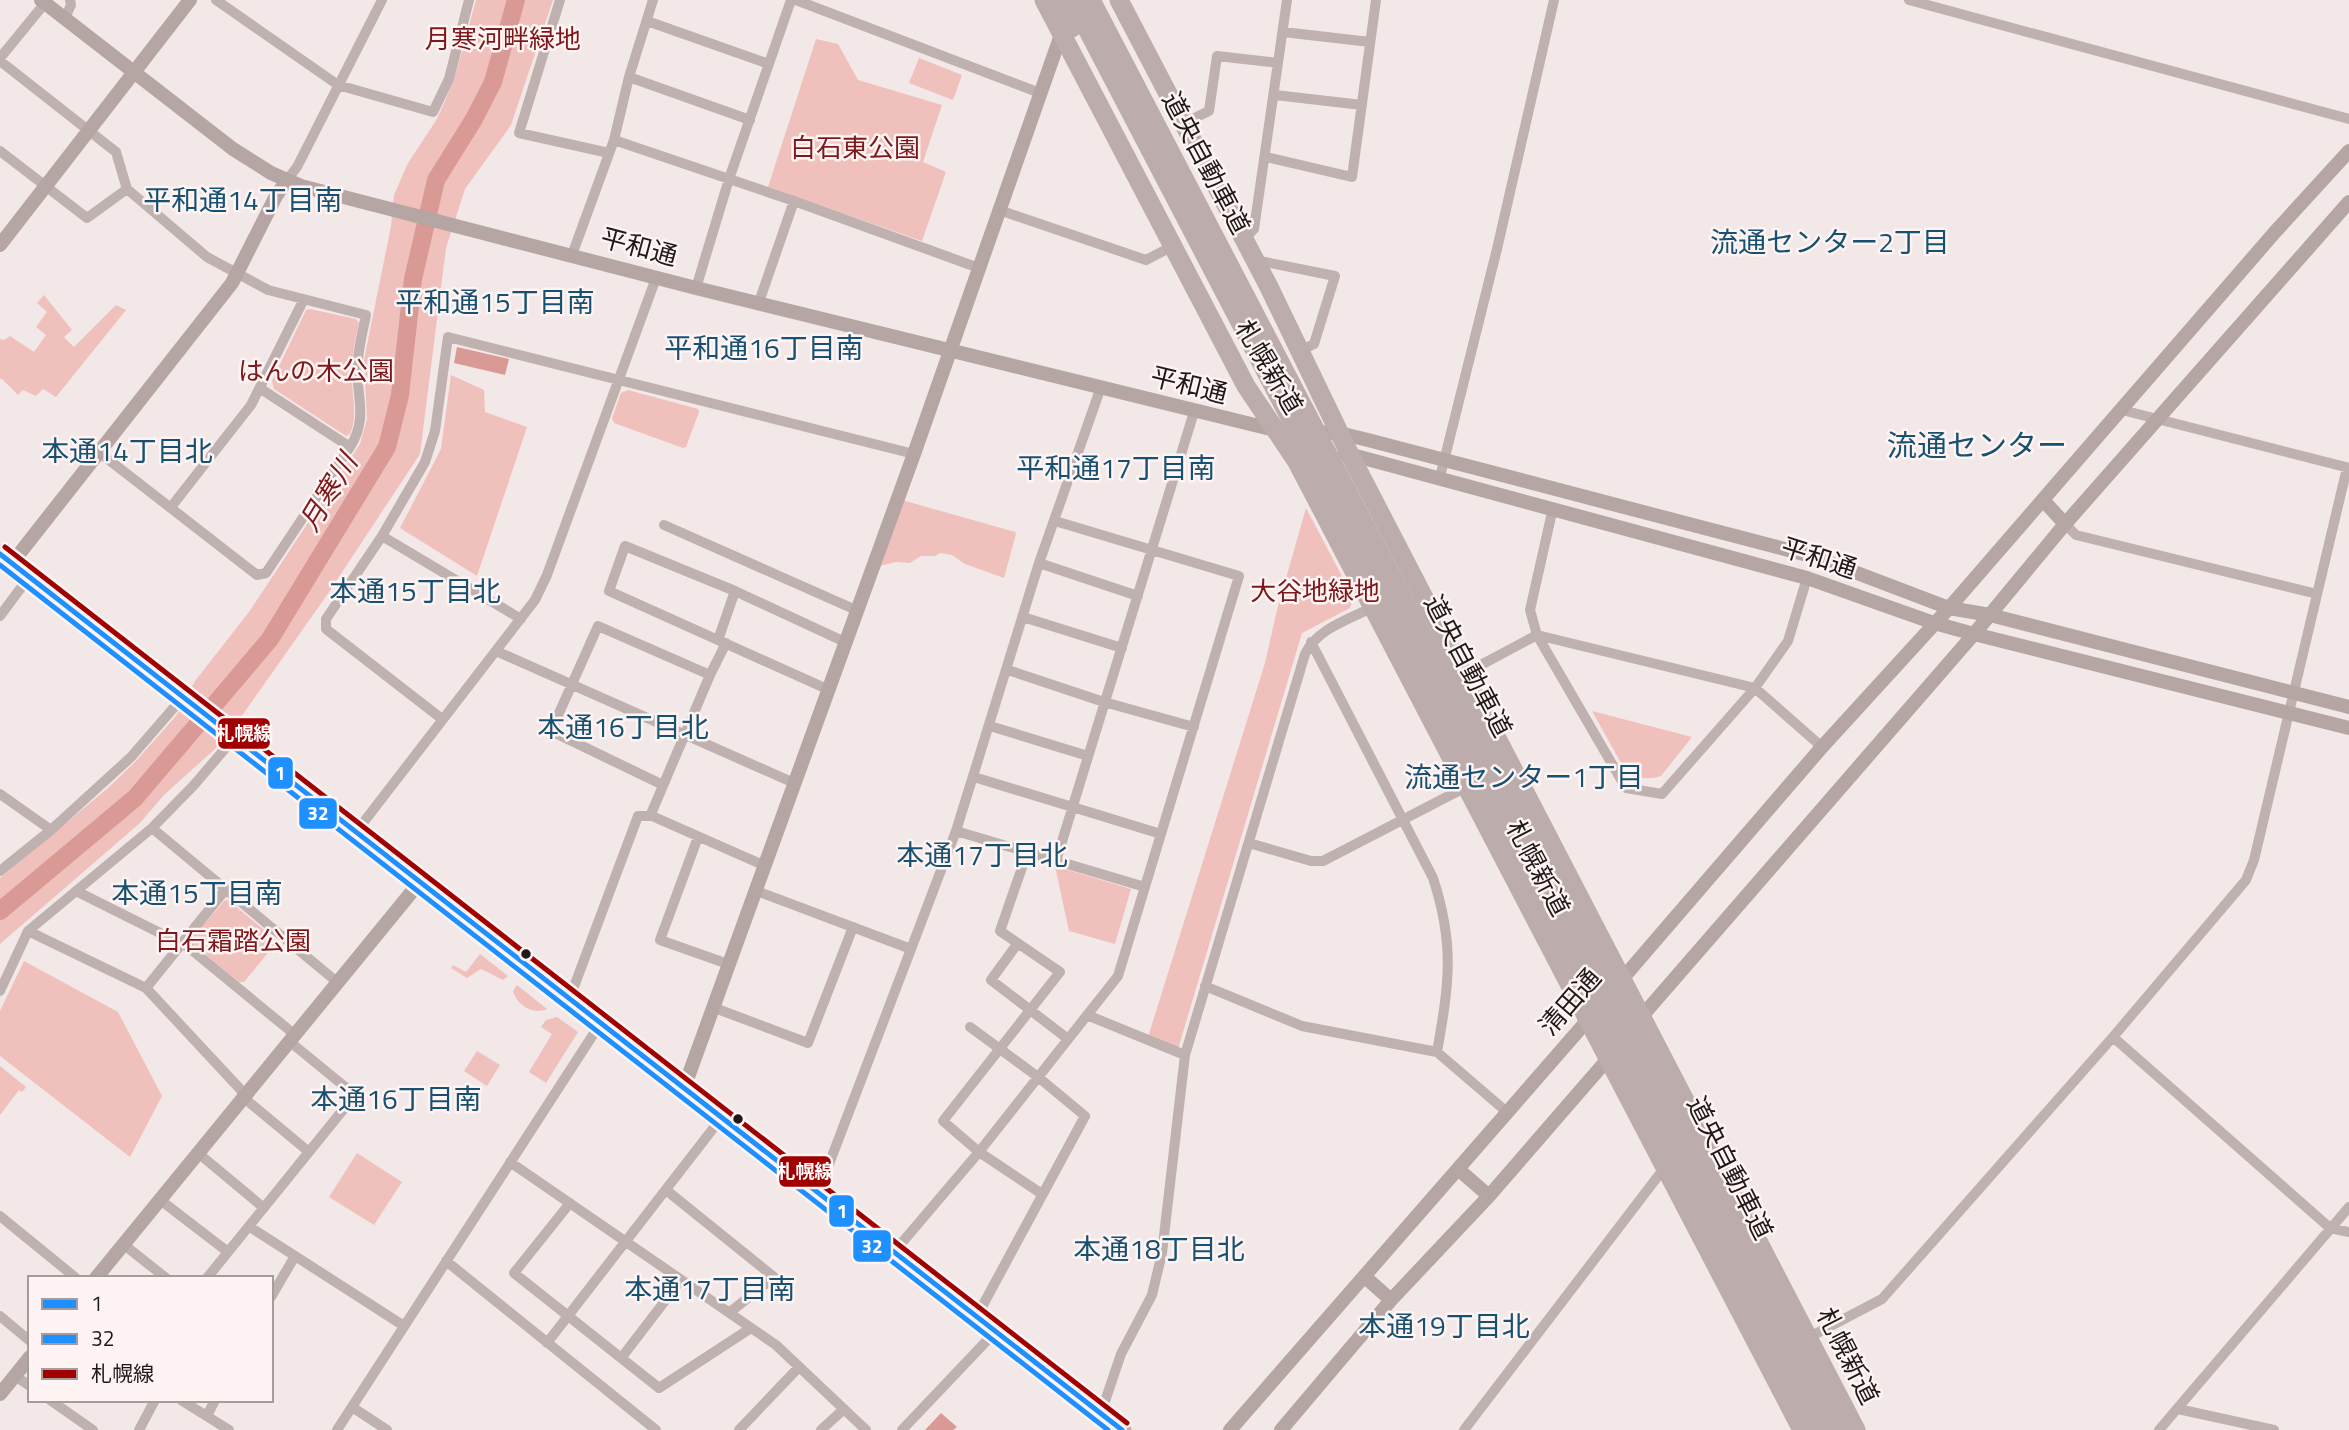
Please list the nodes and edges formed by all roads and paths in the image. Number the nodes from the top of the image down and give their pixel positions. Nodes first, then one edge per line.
1 (70, 0) edge
2 (190, 0) edge
3 (216, 0) edge
4 (382, 0) edge
5 (469, 0) edge
6 (560, 0) edge
7 (653, 0) edge
8 (793, 0) edge
9 (1044, 0) edge
10 (1057, 0) edge
11 (1072, 0) edge
12 (1091, 0) edge
13 (1106, 0) edge
14 (1119, 0) edge
15 (1287, 0) edge
16 (1376, 0) edge
17 (1554, 0) edge
18 (1909, 0) edge
19 (43, 1) edge
20 (65, 18) junction
21 (647, 21) junction
22 (1283, 32) junction
23 (1061, 33) junction
24 (1370, 42) junction
25 (0, 60) edge
26 (1278, 63) junction
27 (769, 64) junction
28 (134, 71) junction
29 (629, 77) junction
30 (338, 85) junction
31 (1040, 93) junction
32 (1275, 94) junction
33 (1362, 105) junction
34 (2349, 119) edge
35 (750, 120) junction
36 (1184, 123) junction
37 (90, 131) junction
38 (614, 140) junction
39 (0, 150) edge
40 (2349, 151) edge
41 (609, 153) junction
42 (1266, 157) junction
43 (729, 179) junction
44 (287, 180) junction
45 (47, 187) junction
46 (127, 188) junction
47 (794, 201) junction
48 (2349, 202) edge
49 (999, 210) junction
50 (1244, 240) junction
51 (0, 245) edge
52 (1173, 246) junction
53 (572, 255) junction
54 (1255, 260) junction
55 (979, 268) junction
56 (238, 275) junction
57 (656, 278) junction
58 (1268, 285) junction
59 (696, 288) junction
60 (303, 301) junction
61 (760, 302) junction
62 (950, 351) junction
63 (1300, 351) junction
64 (618, 380) junction
65 (1246, 386) junction
66 (1101, 387) junction
67 (261, 389) junction
68 (2122, 410) junction
69 (1194, 412) junction
70 (2156, 420) junction
71 (1275, 430) junction
72 (1339, 433) junction
73 (349, 447) junction
74 (100, 453) junction
75 (914, 454) junction
76 (1350, 455) junction
77 (1443, 460) junction
78 (2348, 468) edge
79 (1440, 477) junction
80 (2043, 500) junction
81 (171, 508) junction
82 (1553, 508) junction
83 (1055, 521) junction
84 (2065, 524) junction
85 (664, 525) dead end
86 (382, 536) junction
87 (1152, 550) junction
88 (6, 559) edge
89 (1039, 564) junction
90 (29, 577) junction
91 (1807, 578) junction
92 (735, 592) junction
93 (2316, 594) junction
94 (1138, 596) junction
95 (1373, 607) junction
96 (1949, 608) junction
97 (856, 610) junction
98 (1990, 615) junction
99 (0, 616) edge
100 (1023, 617) junction
101 (522, 619) junction
102 (1934, 623) junction
103 (1536, 635) junction
104 (1974, 635) junction
105 (722, 641) junction
106 (845, 642) junction
107 (1311, 642) junction
108 (1122, 648) junction
109 (496, 652) junction
110 (1008, 670) junction
111 (1464, 674) junction
112 (710, 675) junction
113 (573, 684) junction
114 (1755, 688) junction
115 (827, 689) junction
116 (2293, 693) junction
117 (187, 700) junction
118 (1104, 702) junction
119 (2349, 706) edge
120 (2288, 713) junction
121 (442, 719) junction
122 (990, 726) junction
123 (1194, 727) junction
124 (2349, 728) edge
125 (229, 733) junction
126 (685, 737) junction
127 (1822, 747) junction
128 (1088, 756) junction
129 (974, 777) junction
130 (794, 783) junction
131 (663, 785) junction
132 (1466, 787) junction
133 (0, 794) edge
134 (1072, 808) junction
135 (652, 817) junction
136 (1403, 820) junction
137 (152, 828) junction
138 (51, 830) junction
139 (956, 831) junction
140 (356, 832) junction
141 (1161, 834) junction
142 (698, 837) junction
143 (1249, 844) junction
144 (1027, 853) junction
145 (1056, 861) junction
146 (764, 865) junction
147 (0, 871) edge
148 (419, 883) junction
149 (1145, 887) junction
150 (225, 890) junction
151 (754, 890) junction
152 (76, 891) junction
153 (853, 927) junction
154 (28, 931) junction
155 (1017, 943) junction
156 (181, 944) junction
157 (911, 949) junction
158 (728, 964) junction
159 (1622, 979) junction
160 (337, 982) junction
161 (1205, 986) junction
162 (146, 988) junction
163 (0, 991) edge
164 (569, 1000) junction
165 (712, 1007) junction
166 (1031, 1011) junction
167 (1087, 1015) junction
168 (1643, 1015) junction
169 (1588, 1020) junction
170 (600, 1024) junction
171 (970, 1027) dead end
172 (2113, 1037) junction
173 (292, 1038) junction
174 (1068, 1039) junction
175 (1000, 1050) junction
176 (1437, 1052) junction
177 (1185, 1055) junction
178 (1608, 1059) junction
179 (1038, 1077) junction
180 (684, 1088) junction
181 (244, 1098) junction
182 (1508, 1113) junction
183 (722, 1117) junction
184 (309, 1152) junction
185 (979, 1152) junction
186 (198, 1153) junction
187 (510, 1162) junction
188 (1665, 1167) junction
189 (1458, 1169) junction
190 (666, 1190) junction
191 (818, 1193) junction
192 (1042, 1194) junction
193 (1489, 1196) junction
194 (159, 1199) junction
195 (570, 1203) junction
196 (2349, 1207) edge
197 (264, 1208) junction
198 (0, 1216) edge
199 (250, 1227) junction
200 (2330, 1228) junction
201 (2349, 1232) edge
202 (626, 1242) junction
203 (123, 1244) junction
204 (228, 1252) junction
205 (894, 1252) junction
206 (295, 1256) junction
207 (446, 1261) junction
208 (74, 1276) edge
209 (98, 1276) edge
210 (163, 1276) edge
211 (209, 1276) edge
212 (1364, 1277) junction
213 (681, 1280) junction
214 (273, 1294) edge
215 (1391, 1300) junction
216 (729, 1313) junction
217 (570, 1315) junction
218 (977, 1315) junction
219 (0, 1316) edge
220 (404, 1326) junction
221 (751, 1328) junction
222 (996, 1331) junction
223 (1809, 1338) junction
224 (28, 1339) edge
225 (547, 1343) junction
226 (622, 1357) junction
227 (28, 1360) edge
228 (1766, 1360) junction
229 (799, 1367) junction
230 (15, 1376) junction
231 (28, 1385) edge
232 (0, 1394) edge
233 (53, 1402) edge
234 (154, 1402) edge
235 (184, 1402) edge
236 (214, 1402) edge
237 (352, 1407) junction
238 (844, 1409) junction
239 (2178, 1409) junction
240 (1101, 1413) junction
241 (207, 1416) junction
242 (93, 1430) edge
243 (139, 1430) edge
244 (229, 1430) edge
245 (337, 1430) edge
246 (387, 1430) edge
247 (656, 1430) edge
248 (739, 1430) edge
249 (821, 1430) edge
250 (866, 1430) edge
251 (902, 1430) edge
252 (1122, 1430) edge
253 (1230, 1430) edge
254 (1281, 1430) edge
255 (1464, 1430) edge
256 (1802, 1430) edge
257 (1818, 1430) edge
258 (1837, 1430) edge
259 (1856, 1430) edge
260 (2159, 1430) edge
261 (2274, 1430) edge

1 - 20 street
2 - 28 street
3 - 30 street
4 - 30 street
5 - 30 street
6 - 41 street
7 - 21 street
8 - 27 street
8 - 31 street
9 - 23 highway, 札幌新道
10 - 65 highway, bridge
11 - 23 street
11 - 257 highway, 道央自動車道, bridge
12 - 258 highway, 道央自動車道, bridge
13 - 58 highway
14 - 36 highway, 札幌新道
15 - 22 street
16 - 24 street
17 - 77 street
18 - 34 street
19 - 20 street, 平和通
19 - 25 street
20 - 28 street, 平和通
21 - 27 street
21 - 29 street
22 - 24 street
22 - 26 street
23 - 31 street
23 - 52 highway, 札幌新道
24 - 33 street
25 - 37 street
26 - 32 street
26 - 36 street
27 - 35 street
28 - 37 street
28 - 44 street, 平和通
29 - 35 street
29 - 38 street
30 - 44 street
31 - 49 street
32 - 33 street
32 - 42 street
33 - 42 street
35 - 43 street
36 - 50 highway, 札幌新道
37 - 45 street
37 - 46 street
38 - 41 street
38 - 43 street
39 - 45 street
40 - 68 street, 清田通
41 - 53 street
42 - 50 street
43 - 47 street
43 - 59 street
44 - 53 street, 平和通
44 - 56 street
45 - 46 street
45 - 51 street
46 - 56 street
47 - 55 street
47 - 61 street
48 - 70 street
49 - 52 street
49 - 55 street
50 - 54 highway, 札幌新道
52 - 65 highway, 札幌新道
53 - 57 street, 平和通
54 - 58 highway, 札幌新道
54 - 63 street
55 - 62 street
56 - 60 street
56 - 74 street
57 - 59 street, 平和通
57 - 64 street
58 - 63 highway, 札幌新道
59 - 61 street, 平和通
60 - 67 street
60 - 73 street
61 - 62 street, 平和通
62 - 66 street, 平和通
62 - 75 street
63 - 72 highway, 札幌新道
64 - 75 street
64 - 86 street
64 - 101 street
65 - 71 highway, 札幌新道
66 - 69 street, 平和通
66 - 83 street
67 - 73 street
67 - 81 street
68 - 70 street
68 - 80 street, 清田通
69 - 71 street, 平和通
69 - 87 street
70 - 78 street
70 - 84 street
71 - 72 street, 平和通
71 - 76 street, 平和通
71 - 95 highway, 札幌新道
72 - 76 highway, 札幌新道
72 - 77 street, 平和通
73 - 81 street
74 - 81 street
74 - 88 street
75 - 97 street
76 - 79 street, 平和通
76 - 111 highway, 札幌新道
77 - 79 street
77 - 96 street, 平和通
78 - 93 street
79 - 82 street, 平和通
80 - 84 street
80 - 96 street, 清田通
82 - 91 street, 平和通
82 - 103 street
83 - 87 street
83 - 89 street
84 - 93 street
84 - 98 street
85 - 97 street
86 - 101 street
86 - 121 street
87 - 94 street
87 - 123 street
88 - 90 highway
89 - 94 street
89 - 100 street
90 - 99 street
90 - 117 highway
91 - 102 street, 平和通
91 - 114 street
92 - 105 street
92 - 105 street
92 - 106 street
93 - 116 street
94 - 108 street
95 - 107 street
95 - 132 highway, 札幌新道
96 - 98 street, 平和通
96 - 102 street, 清田通
97 - 106 street
98 - 104 street
98 - 116 street, 平和通
100 - 108 street
100 - 110 street
101 - 109 street
102 - 104 street, 平和通
102 - 127 street, 清田通
103 - 111 street
103 - 114 street
103 - 114 street
104 - 120 street, 平和通
104 - 168 street
105 - 112 street
105 - 115 street
106 - 115 street
107 - 136 street
107 - 143 street
108 - 118 street
109 - 113 street
109 - 121 street
110 - 118 street
110 - 122 street
111 - 159 highway, 札幌新道
112 - 113 street
112 - 126 street
113 - 126 street
113 - 131 street
114 - 127 street
115 - 130 street
116 - 119 street, 平和通
116 - 120 street
117 - 125 highway
117 - 138 street
118 - 123 street
118 - 128 street
120 - 124 street, 平和通
120 - 172 street
121 - 140 street
122 - 128 street
122 - 129 street
123 - 141 street
125 - 137 street
125 - 140 highway
126 - 130 street
126 - 131 street
127 - 159 street, 清田通
128 - 134 street
129 - 134 street
129 - 139 street
130 - 146 street
131 - 135 street
132 - 136 street
132 - 169 highway, 札幌新道
133 - 138 street
134 - 141 street
134 - 145 street
135 - 142 street
135 - 164 street
136 - 143 street
136 - 176 street
137 - 150 street
137 - 152 street
138 - 147 street
139 - 144 street
139 - 157 street
140 - 148 highway
141 - 149 street
142 - 146 street
142 - 158 street
143 - 161 street
144 - 145 street
144 - 155 street
145 - 149 street
146 - 151 street
148 - 160 street
148 - 164 highway
149 - 167 street
150 - 156 street
150 - 160 street
151 - 153 street
151 - 158 street
152 - 154 street
152 - 156 street
153 - 157 street
153 - 165 street
154 - 162 street
154 - 163 street
155 - 166 street
155 - 166 street
156 - 162 street
156 - 173 street
157 - 191 street
158 - 165 street
159 - 168 highway, 札幌新道
159 - 169 street, 清田通
160 - 173 street
161 - 176 street
161 - 177 street
162 - 181 street
164 - 170 highway
165 - 180 street
166 - 174 street
166 - 175 street
167 - 174 street
167 - 177 street
168 - 178 street
168 - 223 highway, 札幌新道
169 - 178 highway, 札幌新道
169 - 182 street, 清田通
170 - 180 highway
170 - 187 street
171 - 175 street
172 - 200 street
172 - 223 street
173 - 181 street
173 - 184 street
174 - 179 street
175 - 179 street
175 - 185 street
176 - 182 street
177 - 240 street
178 - 188 highway, 札幌新道
178 - 193 street
179 - 185 street
179 - 192 street
180 - 183 highway
181 - 184 street
181 - 186 street
182 - 189 street, 清田通
183 - 190 street
183 - 191 highway
184 - 197 street
185 - 192 street
185 - 205 street
186 - 194 street
186 - 197 street
187 - 195 street
187 - 207 street
188 - 228 highway, 札幌新道
188 - 255 street
189 - 193 street
189 - 212 street, 清田通
190 - 202 street
190 - 216 street
191 - 205 highway
192 - 218 street
193 - 215 street
194 - 203 street
194 - 204 street
195 - 202 street
195 - 217 street
196 - 200 street
197 - 199 street
198 - 208 street
199 - 204 street
199 - 206 street
200 - 201 street
200 - 239 street
202 - 213 street
202 - 217 street
203 - 209 street
203 - 210 street
204 - 211 street
205 - 218 highway
206 - 214 street
206 - 220 street
207 - 220 street
207 - 225 street
212 - 215 street
212 - 253 street, 清田通
213 - 216 street
213 - 226 street
215 - 254 street
216 - 221 street
217 - 225 street
217 - 226 street
218 - 222 highway
219 - 224 street
220 - 237 street
221 - 226 street
221 - 229 street
222 - 240 highway
222 - 251 street
223 - 228 street
223 - 259 highway, 札幌新道
225 - 247 street
227 - 230 street
228 - 256 highway, 札幌新道
229 - 238 street
229 - 248 street
230 - 231 street
230 - 232 street
233 - 242 street
234 - 243 street
235 - 241 street
236 - 241 street
237 - 245 street
237 - 246 street
238 - 249 street
238 - 250 street
239 - 260 street
239 - 261 street
240 - 252 highway
241 - 244 street

